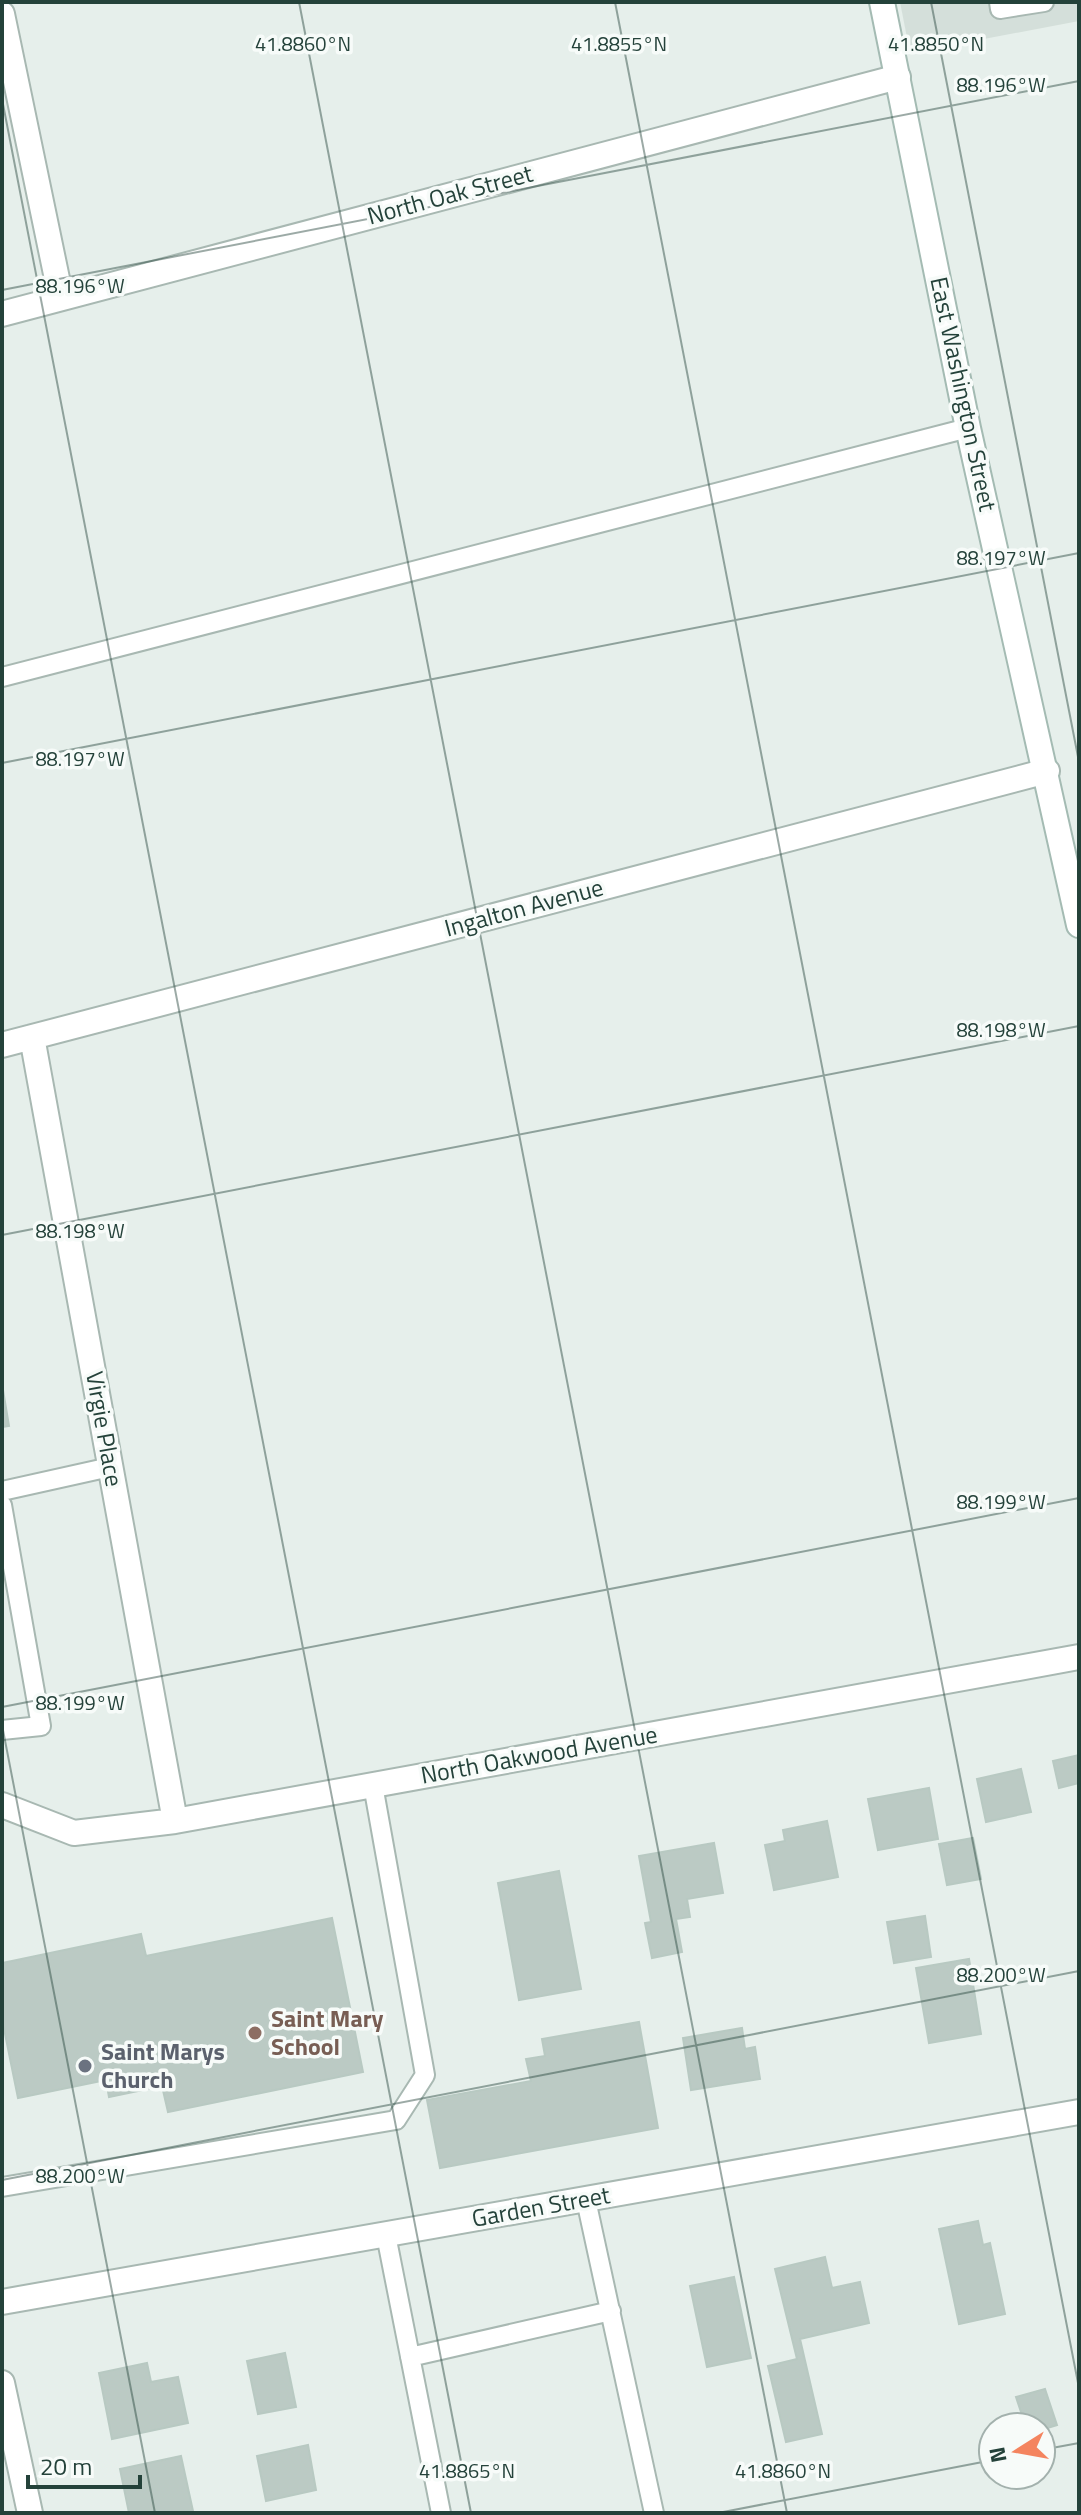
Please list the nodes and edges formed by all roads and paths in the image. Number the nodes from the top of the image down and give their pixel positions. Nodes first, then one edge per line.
1 (882, 2) edge
2 (999, 2) edge
3 (1044, 2) edge
4 (2, 14) edge
5 (898, 77) junction
6 (61, 298) junction
7 (2, 314) edge
8 (968, 428) junction
9 (2, 677) edge
10 (1047, 771) junction
11 (1079, 925) edge
12 (32, 1037) junction
13 (2, 1045) edge
14 (110, 1467) junction
15 (2, 1491) edge
16 (2, 1505) edge
17 (1079, 1657) edge
18 (2, 1730) edge
19 (373, 1785) junction
20 (2, 1805) edge
21 (175, 1821) junction
22 (1079, 2112) edge
23 (2, 2187) edge
24 (586, 2200) junction
25 (386, 2235) junction
26 (2, 2302) edge
27 (611, 2311) junction
28 (410, 2357) junction
29 (2, 2383) edge
30 (30, 2513) edge
31 (441, 2513) edge
32 (654, 2513) edge

1 - 5 street, East Washington Street
2 - 3 lane
4 - 6 street
5 - 6 street, North Oak Street
5 - 8 street, East Washington Street
6 - 7 street, North Oak Street
8 - 9 lane
8 - 10 street, East Washington Street
10 - 11 street, East Washington Street
10 - 12 street, Ingalton Avenue
12 - 13 street, Ingalton Avenue
12 - 14 street, Virgie Place
14 - 15 lane
14 - 21 street, Virgie Place
16 - 18 lane
17 - 19 street, North Oakwood Avenue
19 - 21 street, North Oakwood Avenue
19 - 23 lane
20 - 21 street, North Oakwood Avenue
22 - 24 street, Garden Street
24 - 25 street, Garden Street
24 - 27 lane
25 - 26 street, Garden Street
25 - 28 lane
27 - 28 lane
27 - 32 lane
28 - 31 lane
29 - 30 street

